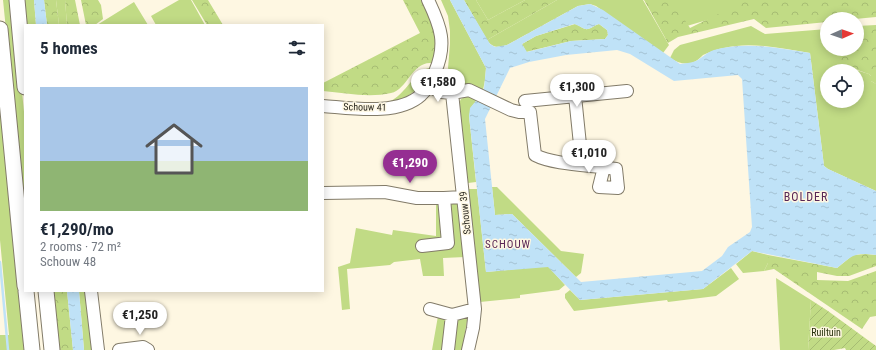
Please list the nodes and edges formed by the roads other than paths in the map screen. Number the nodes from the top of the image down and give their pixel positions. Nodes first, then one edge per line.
1 (17, 0) edge
2 (428, 0) edge
3 (0, 29) edge
4 (24, 76) edge
5 (429, 86) junction
6 (627, 91) dead end
7 (452, 93) junction
8 (575, 96) junction
9 (525, 101) dead end
10 (324, 106) edge
11 (582, 164) junction
12 (610, 168) junction
13 (324, 193) edge
14 (463, 196) junction
15 (444, 198) junction
16 (422, 246) dead end
17 (24, 276) edge
18 (26, 292) edge
19 (46, 292) edge
20 (91, 292) edge
21 (430, 309) dead end
22 (475, 309) junction
23 (452, 315) junction
24 (32, 350) edge
25 (52, 350) edge
26 (98, 350) edge
27 (119, 350) edge
28 (148, 350) edge
29 (448, 350) edge
30 (468, 350) edge

1 - 4 main road
2 - 5 street, Schouw 41
3 - 17 main road
5 - 7 street
5 - 10 street, Schouw 41
6 - 8 street
7 - 11 street
7 - 14 street, Schouw 39
8 - 9 street
8 - 11 street
11 - 12 street
12 - 12 street
13 - 15 street
14 - 15 street
14 - 22 street, Schouw 39
15 - 16 street
18 - 24 main road
19 - 25 main road
20 - 26 street
21 - 23 street
22 - 23 street
22 - 30 street, Schouw 39
23 - 29 street
27 - 28 street

